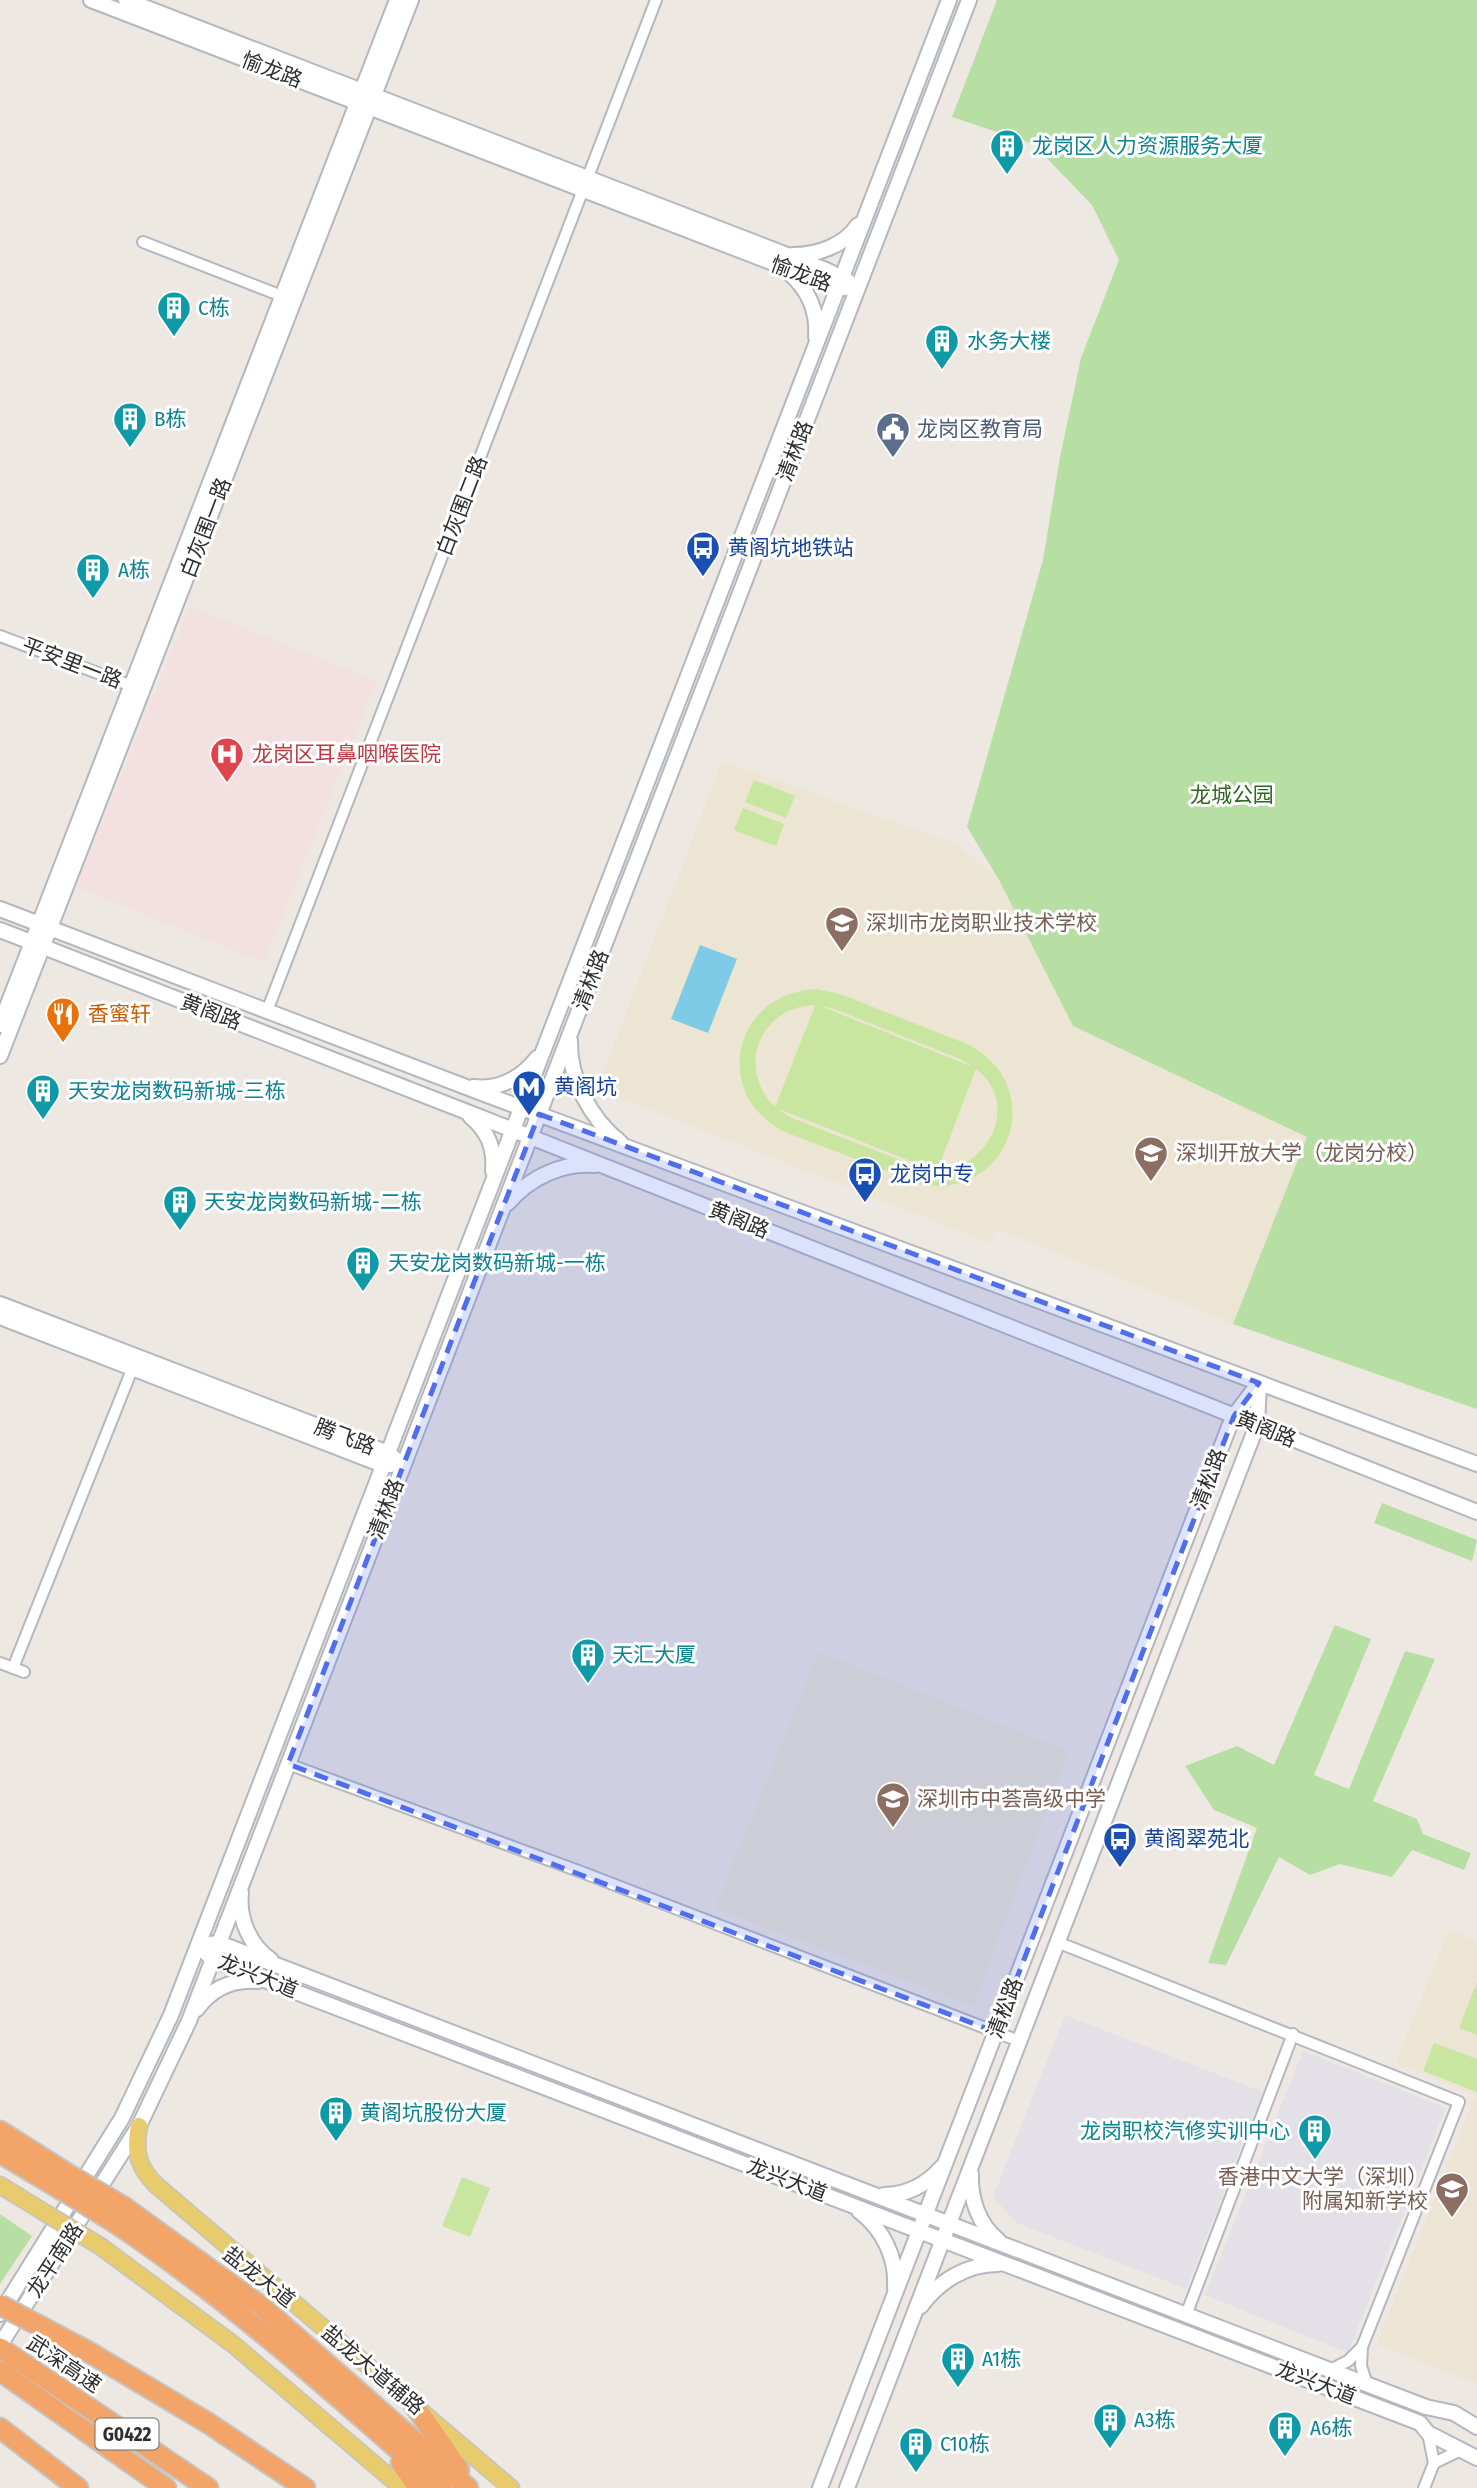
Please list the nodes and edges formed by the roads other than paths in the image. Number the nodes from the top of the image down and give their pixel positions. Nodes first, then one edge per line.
1 (90, 0) edge
2 (126, 0) edge
3 (397, 0) edge
4 (411, 0) edge
5 (656, 0) edge
6 (949, 0) edge
7 (969, 0) edge
8 (366, 99) junction
9 (585, 184) junction
10 (867, 213) junction
11 (143, 243) dead end
12 (784, 261) junction
13 (840, 282) junction
14 (858, 289) junction
15 (288, 299) junction
16 (815, 347) junction
17 (777, 444) junction
18 (795, 451) junction
19 (0, 636) edge
20 (138, 688) junction
21 (0, 909) edge
22 (45, 927) junction
23 (0, 930) edge
24 (586, 939) junction
25 (38, 945) junction
26 (604, 946) junction
27 (267, 1011) junction
28 (0, 1025) edge
29 (570, 1033) junction
30 (545, 1046) junction
31 (0, 1056) edge
32 (464, 1087) junction
33 (457, 1108) junction
34 (521, 1108) junction
35 (539, 1114) junction
36 (513, 1130) junction
37 (530, 1137) junction
38 (629, 1148) junction
39 (606, 1167) junction
40 (491, 1187) junction
41 (501, 1213) junction
42 (0, 1304) edge
43 (0, 1317) edge
44 (135, 1363) junction
45 (1259, 1383) junction
46 (1234, 1416) junction
47 (1256, 1425) junction
48 (385, 1459) junction
49 (1477, 1464) edge
50 (403, 1466) junction
51 (1477, 1513) edge
52 (0, 1663) edge
53 (13, 1668) junction
54 (24, 1672) dead end
55 (288, 1763) junction
56 (242, 1882) junction
57 (1057, 1942) junction
58 (219, 1943) junction
59 (198, 1944) junction
60 (213, 1960) junction
61 (281, 1967) junction
62 (299, 1974) junction
63 (275, 1984) junction
64 (293, 1991) junction
65 (188, 2021) junction
66 (996, 2032) junction
67 (1293, 2034) junction
68 (1019, 2041) junction
69 (139, 2126) junction
70 (0, 2131) edge
71 (0, 2153) edge
72 (95, 2164) joint
73 (945, 2164) junction
74 (971, 2166) junction
75 (66, 2183) junction
76 (0, 2185) edge
77 (872, 2194) junction
78 (849, 2204) junction
79 (119, 2215) junction
80 (926, 2215) junction
81 (949, 2224) junction
82 (919, 2231) junction
83 (943, 2240) junction
84 (1004, 2245) junction
85 (1007, 2264) junction
86 (893, 2300) junction
87 (0, 2305) edge
88 (0, 2314) edge
89 (914, 2315) junction
90 (1186, 2315) junction
91 (0, 2346) edge
92 (1362, 2347) junction
93 (1330, 2370) junction
94 (0, 2371) edge
95 (1367, 2384) junction
96 (39, 2386) junction
97 (415, 2405) junction
98 (1477, 2427) edge
99 (1428, 2433) junction
100 (8, 2434) edge
101 (380, 2434) junction
102 (1461, 2450) junction
103 (1477, 2458) edge
104 (1434, 2463) junction
105 (78, 2488) edge
106 (166, 2488) edge
107 (208, 2488) edge
108 (305, 2488) edge
109 (402, 2488) edge
110 (419, 2488) edge
111 (442, 2488) edge
112 (470, 2488) edge
113 (511, 2488) edge
114 (820, 2488) edge
115 (847, 2488) edge
116 (1424, 2488) edge

1 - 8 main road, 愉龙路
2 - 8 main road, 愉龙路
3 - 8 main road, 白灰围一路
4 - 8 main road, 白灰围一路
5 - 9 street, 白灰围二路
6 - 10 main road, 清林路
7 - 14 main road, 清林路
8 - 9 main road, 愉龙路
8 - 15 main road, 白灰围一路
9 - 12 main road, 愉龙路
9 - 27 street, 白灰围二路
10 - 12 main road
10 - 13 main road, 清林路
11 - 15 street
12 - 13 main road, 愉龙路
12 - 16 main road
13 - 14 main road, 愉龙路
13 - 16 main road, 清林路
14 - 18 main road, 清林路
15 - 20 main road, 白灰围一路
16 - 17 main road, 清林路
17 - 18 main road
17 - 24 main road, 清林路
18 - 26 main road, 清林路
19 - 20 street, 平安里一路
20 - 22 main road, 白灰围一路
21 - 22 main road, 黄阁路
22 - 25 main road, 白灰围一路
22 - 27 main road, 黄阁路
23 - 25 main road, 黄阁路
24 - 26 main road
24 - 30 main road, 清林路
25 - 28 main road, 白灰围一路
25 - 31 main road, 白灰围一路
25 - 33 main road, 黄阁路
26 - 29 main road, 清林路
27 - 32 main road, 黄阁路
29 - 35 main road, 清林路
29 - 38 main road
30 - 32 main road
30 - 34 main road, 清林路
32 - 34 main road, 黄阁路
33 - 36 main road, 黄阁路
33 - 40 main road
34 - 35 main road, 黄阁路
34 - 36 main road, 清林路
35 - 37 main road, 清林路
35 - 38 main road, 黄阁路
36 - 37 main road, 黄阁路
36 - 40 main road, 清林路
37 - 39 main road, 黄阁路
37 - 41 main road, 清林路
38 - 45 main road, 黄阁路
39 - 41 main road
39 - 46 main road, 黄阁路
40 - 48 main road, 清林路
41 - 50 main road, 清林路
42 - 44 main road, 腾飞路
43 - 44 main road, 腾飞路
44 - 48 main road, 腾飞路
44 - 53 street
45 - 46 main road, 清松路
45 - 47 main road, 清松路
45 - 49 main road, 黄阁路
46 - 47 main road, 黄阁路
46 - 66 main road, 清松路
47 - 51 main road, 黄阁路
47 - 57 main road, 清松路
48 - 50 main road, 腾飞路
48 - 59 main road, 清林路
50 - 55 main road, 清林路
52 - 53 street
53 - 54 street
55 - 56 main road, 清林路
55 - 66 street
56 - 58 main road, 清林路
56 - 61 main road
57 - 67 street
57 - 68 main road, 清松路
58 - 59 main road, 龙兴大道
58 - 60 main road, 清林路
58 - 61 main road, 龙兴大道
59 - 60 main road, 龙兴大道
59 - 72 main road, 清林路
60 - 63 main road, 龙兴大道
60 - 65 main road, 清林路
61 - 62 main road, 龙兴大道
62 - 64 main road
62 - 77 main road, 龙兴大道
63 - 64 main road, 龙兴大道
63 - 65 main road
64 - 78 main road, 龙兴大道
65 - 69 main road, 龙平南路
66 - 68 street
66 - 73 main road, 清松路
67 - 90 street
67 - 92 street
68 - 74 main road, 清松路
69 - 91 main road, 龙平南路
69 - 97 main road, 盐龙大道辅路
70 - 75 highway, 盐龙大道
71 - 75 highway, 盐龙大道
72 - 88 main road, 龙平南路
73 - 77 main road
73 - 80 main road, 清松路
74 - 81 main road, 清松路
74 - 84 main road
75 - 79 highway, 盐龙大道, bridge
76 - 109 main road, bridge
77 - 80 main road, 龙兴大道
78 - 82 main road, 龙兴大道
78 - 86 main road
79 - 101 highway, 盐龙大道
79 - 112 highway, 盐龙大道
80 - 81 main road, 龙兴大道
80 - 82 main road, 清松路
81 - 83 main road, 清松路
81 - 84 main road, 龙兴大道
82 - 83 main road, 龙兴大道
82 - 86 main road, 清松路
83 - 85 main road, 龙兴大道
83 - 89 main road, 清松路
84 - 90 main road, 龙兴大道
85 - 89 main road
85 - 99 main road, 龙兴大道
86 - 114 main road, 清松路
87 - 108 highway, bridge
89 - 115 main road, 清松路
90 - 93 main road, 龙兴大道
91 - 96 highway, 武深高速 / G0422
92 - 93 street
92 - 95 street
93 - 95 main road, 龙兴大道
94 - 96 highway, 武深高速 / G0422
95 - 98 main road, 龙兴大道
96 - 106 highway, 武深高速 / G0422
96 - 107 highway, 武深高速 / G0422
97 - 112 highway
97 - 113 main road, 盐龙大道辅路
99 - 102 main road, 龙兴大道
99 - 104 street
100 - 105 highway
101 - 110 highway
101 - 111 highway, 盐龙大道
102 - 103 main road, 龙兴大道
102 - 104 street
104 - 116 street

